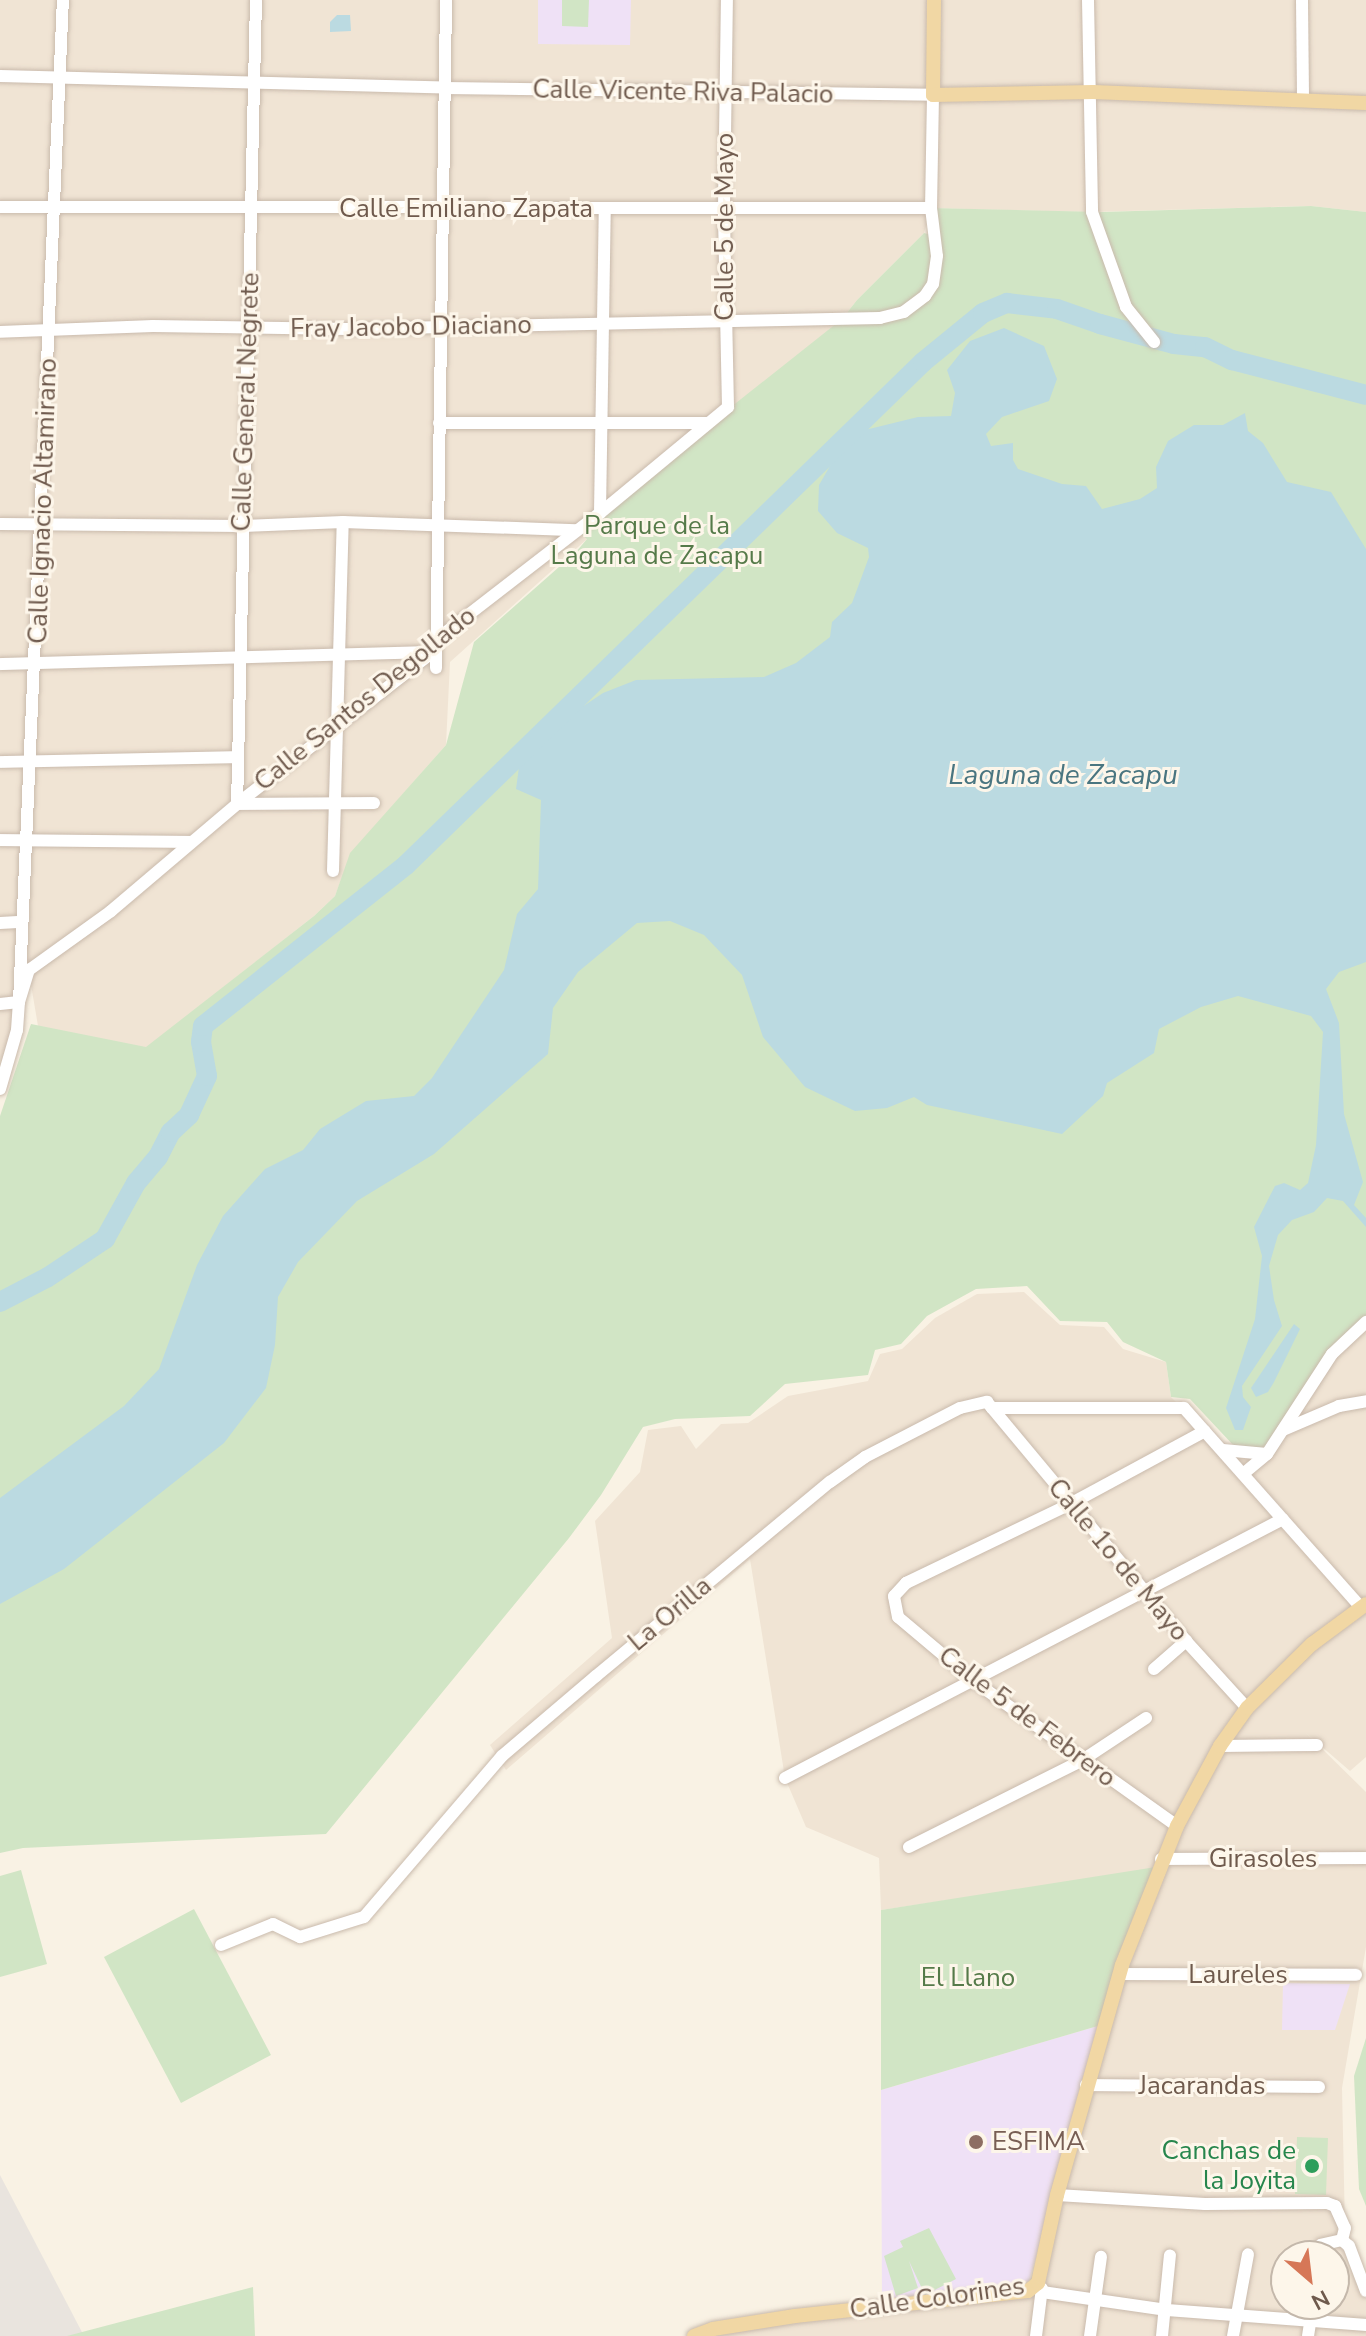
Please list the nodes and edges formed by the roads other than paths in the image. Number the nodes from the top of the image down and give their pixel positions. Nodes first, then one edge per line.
1 (63, 0) edge
2 (256, 0) edge
3 (446, 0) edge
4 (727, 0) edge
5 (934, 0) edge
6 (1088, 0) edge
7 (1302, 0) edge
8 (60, 75) junction
9 (0, 76) edge
10 (253, 82) junction
11 (444, 88) junction
12 (725, 92) junction
13 (1093, 92) junction
14 (933, 95) junction
15 (1303, 101) junction
16 (1366, 103) edge
17 (252, 206) junction
18 (0, 207) edge
19 (54, 207) junction
20 (724, 208) junction
21 (931, 208) junction
22 (442, 209) junction
23 (605, 210) junction
24 (725, 319) junction
25 (602, 324) junction
26 (443, 326) junction
27 (247, 330) junction
28 (50, 331) junction
29 (0, 332) edge
30 (1150, 338) dead end
31 (728, 407) joint
32 (439, 423) junction
33 (708, 423) junction
34 (602, 424) junction
35 (600, 513) junction
36 (343, 522) junction
37 (0, 524) edge
38 (39, 525) junction
39 (243, 526) junction
40 (438, 528) junction
41 (576, 530) junction
42 (435, 646) junction
43 (341, 654) junction
44 (239, 656) junction
45 (36, 663) junction
46 (0, 664) edge
47 (436, 668) dead end
48 (337, 727) junction
49 (237, 757) junction
50 (0, 762) edge
51 (29, 762) junction
52 (374, 803) dead end
53 (237, 804) junction
54 (335, 804) junction
55 (26, 839) junction
56 (0, 840) edge
57 (191, 842) junction
58 (333, 871) dead end
59 (22, 922) junction
60 (0, 923) edge
61 (21, 958) junction
62 (29, 970) junction
63 (19, 1002) junction
64 (0, 1004) edge
65 (0, 1089) edge
66 (1366, 1322) edge
67 (1366, 1401) edge
68 (992, 1408) junction
69 (1283, 1430) junction
70 (1205, 1431) junction
71 (1223, 1450) junction
72 (1267, 1454) junction
73 (1243, 1474) junction
74 (1070, 1504) junction
75 (1283, 1519) junction
76 (1145, 1590) junction
77 (1363, 1605) edge
78 (1186, 1641) junction
79 (1154, 1669) dead end
80 (974, 1681) junction
81 (1247, 1708) junction
82 (1146, 1718) dead end
83 (1317, 1745) dead end
84 (1220, 1746) junction
85 (1081, 1761) junction
86 (785, 1778) dead end
87 (1177, 1826) junction
88 (909, 1847) dead end
89 (1366, 1858) edge
90 (1161, 1859) junction
91 (221, 1945) dead end
92 (1119, 1974) junction
93 (1356, 1975) dead end
94 (1086, 2085) junction
95 (1319, 2087) dead end
96 (1057, 2195) junction
97 (1342, 2240) edge
98 (1350, 2249) edge
99 (1248, 2254) dead end
100 (1170, 2255) dead end
101 (1101, 2257) dead end
102 (1036, 2289) junction
103 (1366, 2291) edge
104 (1097, 2301) junction
105 (1167, 2310) junction
106 (1236, 2316) junction
107 (1270, 2318) edge
108 (1310, 2320) joint
109 (1366, 2325) edge
110 (694, 2336) edge
111 (1036, 2336) edge
112 (1090, 2336) edge
113 (1162, 2336) edge
114 (1233, 2336) edge
115 (1308, 2336) edge

1 - 8 street, Calle Ignacio Altamirano
2 - 10 street, Calle General Negrete
3 - 11 street
4 - 12 street, Calle 5 de Mayo
5 - 14 main road
6 - 13 street
7 - 15 street
8 - 9 street, Calle Vicente Riva Palacio
8 - 10 street, Calle Vicente Riva Palacio
8 - 19 street, Calle Ignacio Altamirano
10 - 11 street, Calle Vicente Riva Palacio
10 - 17 street, Calle General Negrete
11 - 12 street, Calle Vicente Riva Palacio
11 - 22 street
12 - 14 street, Calle Vicente Riva Palacio
12 - 20 street, Calle 5 de Mayo
13 - 14 main road, Calle Vicente Riva Palacio
13 - 15 main road, Calle Vicente Riva Palacio
13 - 30 street
14 - 21 street, Fray Jacobo Diaciano
15 - 16 main road, Calle Vicente Riva Palacio
17 - 19 street, Calle Emiliano Zapata
17 - 22 street, Calle Emiliano Zapata
17 - 27 street, Calle General Negrete
18 - 19 street, Calle Emiliano Zapata
19 - 28 street, Calle Ignacio Altamirano
20 - 21 street, Calle Emiliano Zapata
20 - 23 street, Calle Emiliano Zapata
20 - 24 street, Calle 5 de Mayo
21 - 24 street, Fray Jacobo Diaciano
22 - 23 street, Calle Emiliano Zapata
22 - 26 street
23 - 25 street
24 - 25 street, Fray Jacobo Diaciano
24 - 31 street, Calle 5 de Mayo
25 - 26 street, Fray Jacobo Diaciano
25 - 34 street
26 - 27 street, Fray Jacobo Diaciano
26 - 32 street
27 - 28 street, Fray Jacobo Diaciano
27 - 39 street, Calle General Negrete
28 - 29 street, Fray Jacobo Diaciano
28 - 38 street, Calle Ignacio Altamirano
31 - 33 street, Calle Santos Degollado
32 - 34 street
32 - 40 street
33 - 34 street
33 - 35 street, Calle Santos Degollado
34 - 35 street
35 - 41 street, Calle Santos Degollado
36 - 39 street
36 - 40 street
36 - 43 street
37 - 38 street
38 - 39 street
38 - 45 street, Calle Ignacio Altamirano
39 - 44 street, Calle General Negrete
40 - 41 street
40 - 42 street
41 - 42 street, Calle Santos Degollado
42 - 43 street
42 - 47 street
42 - 48 street, Calle Santos Degollado
43 - 44 street
43 - 48 street
44 - 45 street
44 - 49 street, Calle General Negrete
45 - 46 street
45 - 51 street, Calle Ignacio Altamirano
48 - 53 street, Calle Santos Degollado
48 - 54 street
49 - 51 street
49 - 53 street, Calle General Negrete
50 - 51 street
51 - 55 street, Calle Ignacio Altamirano
52 - 54 street
53 - 54 street
53 - 57 street, Calle Santos Degollado
54 - 58 street
55 - 56 street
55 - 57 street
55 - 59 street, Calle Ignacio Altamirano
57 - 62 street, Calle Santos Degollado
59 - 60 street
59 - 61 street, Calle Ignacio Altamirano
61 - 62 street
61 - 63 street, Calle Ignacio Altamirano
62 - 63 street
63 - 64 street
63 - 65 street
66 - 69 street
67 - 69 street
68 - 70 street, La Orilla
68 - 74 street, Calle 1o de Mayo
68 - 91 street, La Orilla
69 - 72 street
70 - 71 street
70 - 74 street
71 - 72 street
71 - 73 street
72 - 73 street
73 - 75 street
74 - 76 street, Calle 1o de Mayo
74 - 80 street, Calle 5 de Febrero
75 - 76 street
75 - 77 street
76 - 78 street, Calle 1o de Mayo
76 - 80 street
77 - 81 main road
78 - 79 street
78 - 81 street, Calle 1o de Mayo
80 - 85 street, Calle 5 de Febrero
80 - 86 street
81 - 84 main road
82 - 85 street
83 - 84 street
84 - 87 main road
85 - 87 street, Calle 5 de Febrero
85 - 88 street
87 - 90 main road
89 - 90 street, Girasoles
90 - 92 main road
92 - 93 street, Laureles
92 - 94 main road
94 - 95 street, Jacarandas
94 - 96 main road
96 - 97 street
96 - 102 main road
98 - 103 street
99 - 106 street
100 - 105 street
101 - 104 street
102 - 104 street
102 - 110 main road, Calle Colorines
102 - 111 street
104 - 105 street
104 - 112 street
105 - 106 street
105 - 113 street
106 - 107 street
106 - 114 street
108 - 109 street
108 - 115 street

